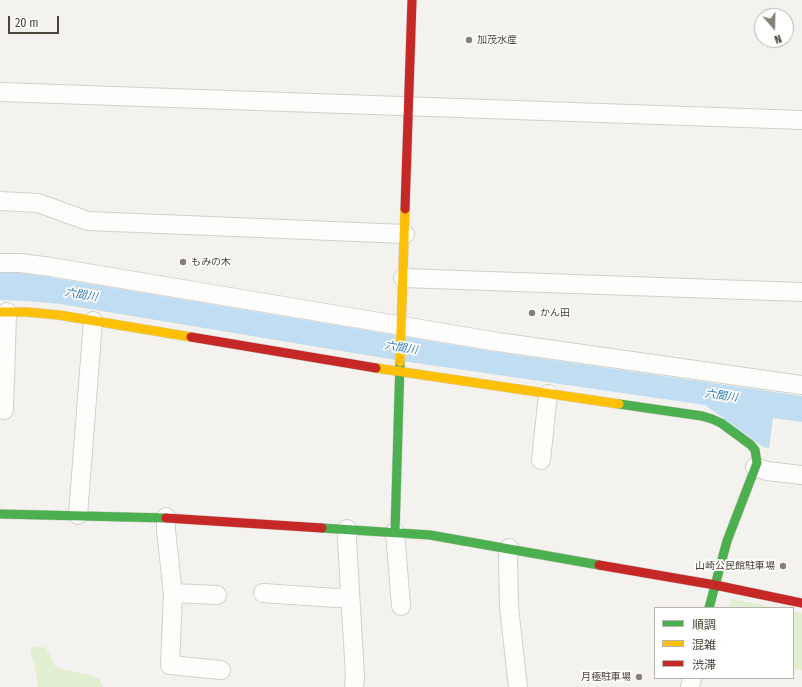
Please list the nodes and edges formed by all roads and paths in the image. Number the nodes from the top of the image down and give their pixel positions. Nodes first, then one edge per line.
1 (412, 0) edge
2 (0, 92) edge
3 (409, 106) junction
4 (802, 120) edge
5 (0, 201) edge
6 (405, 234) junction
7 (0, 263) edge
8 (403, 278) junction
9 (802, 292) edge
10 (3, 312) edge
11 (93, 321) junction
12 (402, 328) junction
13 (400, 368) junction
14 (802, 385) edge
15 (548, 394) junction
16 (4, 410) dead end
17 (541, 460) dead end
18 (755, 467) junction
19 (802, 475) edge
20 (0, 514) edge
21 (78, 515) junction
22 (166, 518) junction
23 (347, 529) junction
24 (395, 532) junction
25 (509, 548) junction
26 (715, 585) junction
27 (173, 593) junction
28 (263, 593) dead end
29 (217, 596) dead end
30 (350, 597) junction
31 (802, 603) edge
32 (401, 606) dead end
33 (709, 607) edge
34 (221, 670) dead end
35 (354, 687) edge
36 (518, 687) edge

1 - 3 street
2 - 3 street
3 - 4 street
3 - 6 street
5 - 6 street
6 - 8 street
7 - 12 street
8 - 9 street
8 - 12 street
10 - 11 street
10 - 16 street
11 - 13 street
11 - 21 street
12 - 13 street
12 - 14 street
13 - 15 street
13 - 24 street
15 - 17 street
15 - 18 street
18 - 19 street
18 - 26 street
20 - 21 street
21 - 22 street
22 - 23 street
22 - 27 street
23 - 24 street
23 - 30 street
24 - 25 street
24 - 32 street
25 - 26 street
25 - 36 street
26 - 31 street
26 - 33 street
27 - 29 street
27 - 34 street
28 - 30 street
30 - 35 street

